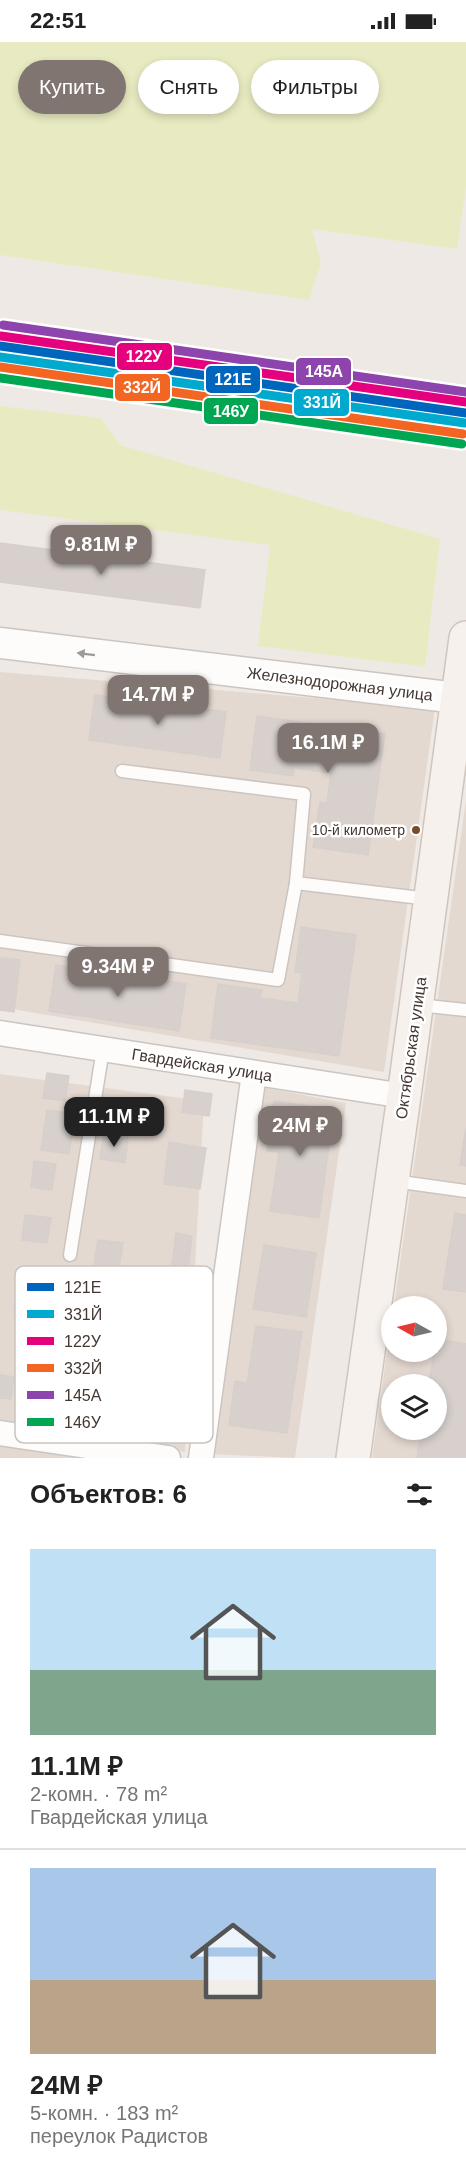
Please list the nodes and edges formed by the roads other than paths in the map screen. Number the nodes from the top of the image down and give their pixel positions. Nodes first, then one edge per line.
1 (466, 638) edge
2 (0, 643) edge
3 (462, 698) edge
4 (122, 771) dead end
5 (297, 883) junction
6 (431, 899) junction
7 (0, 941) edge
8 (417, 1005) junction
9 (466, 1011) edge
10 (0, 1033) edge
11 (103, 1049) junction
12 (254, 1073) junction
13 (404, 1096) junction
14 (393, 1180) junction
15 (466, 1191) edge
16 (70, 1255) dead end
17 (213, 1371) edge
18 (0, 1433) edge
19 (15, 1435) edge
20 (67, 1443) edge
21 (203, 1443) edge
22 (168, 1458) edge
23 (201, 1458) edge
24 (353, 1458) edge

1 - 3 main road, Октябрьская улица
3 -> 2 street, Железнодорожная улица
3 - 6 main road, Октябрьская улица
4 - 5 lane
5 - 6 lane
5 - 7 lane
6 - 8 main road, Октябрьская улица
8 - 9 lane
8 - 13 main road, Октябрьская улица
10 - 11 street, Гвардейская улица
11 - 12 street, Гвардейская улица
11 - 16 lane
12 - 13 street, Гвардейская улица
12 - 17 street
13 - 14 main road, Октябрьская улица
14 - 15 lane
14 - 24 main road, Октябрьская улица
18 - 19 street
20 - 22 street
21 - 23 street

